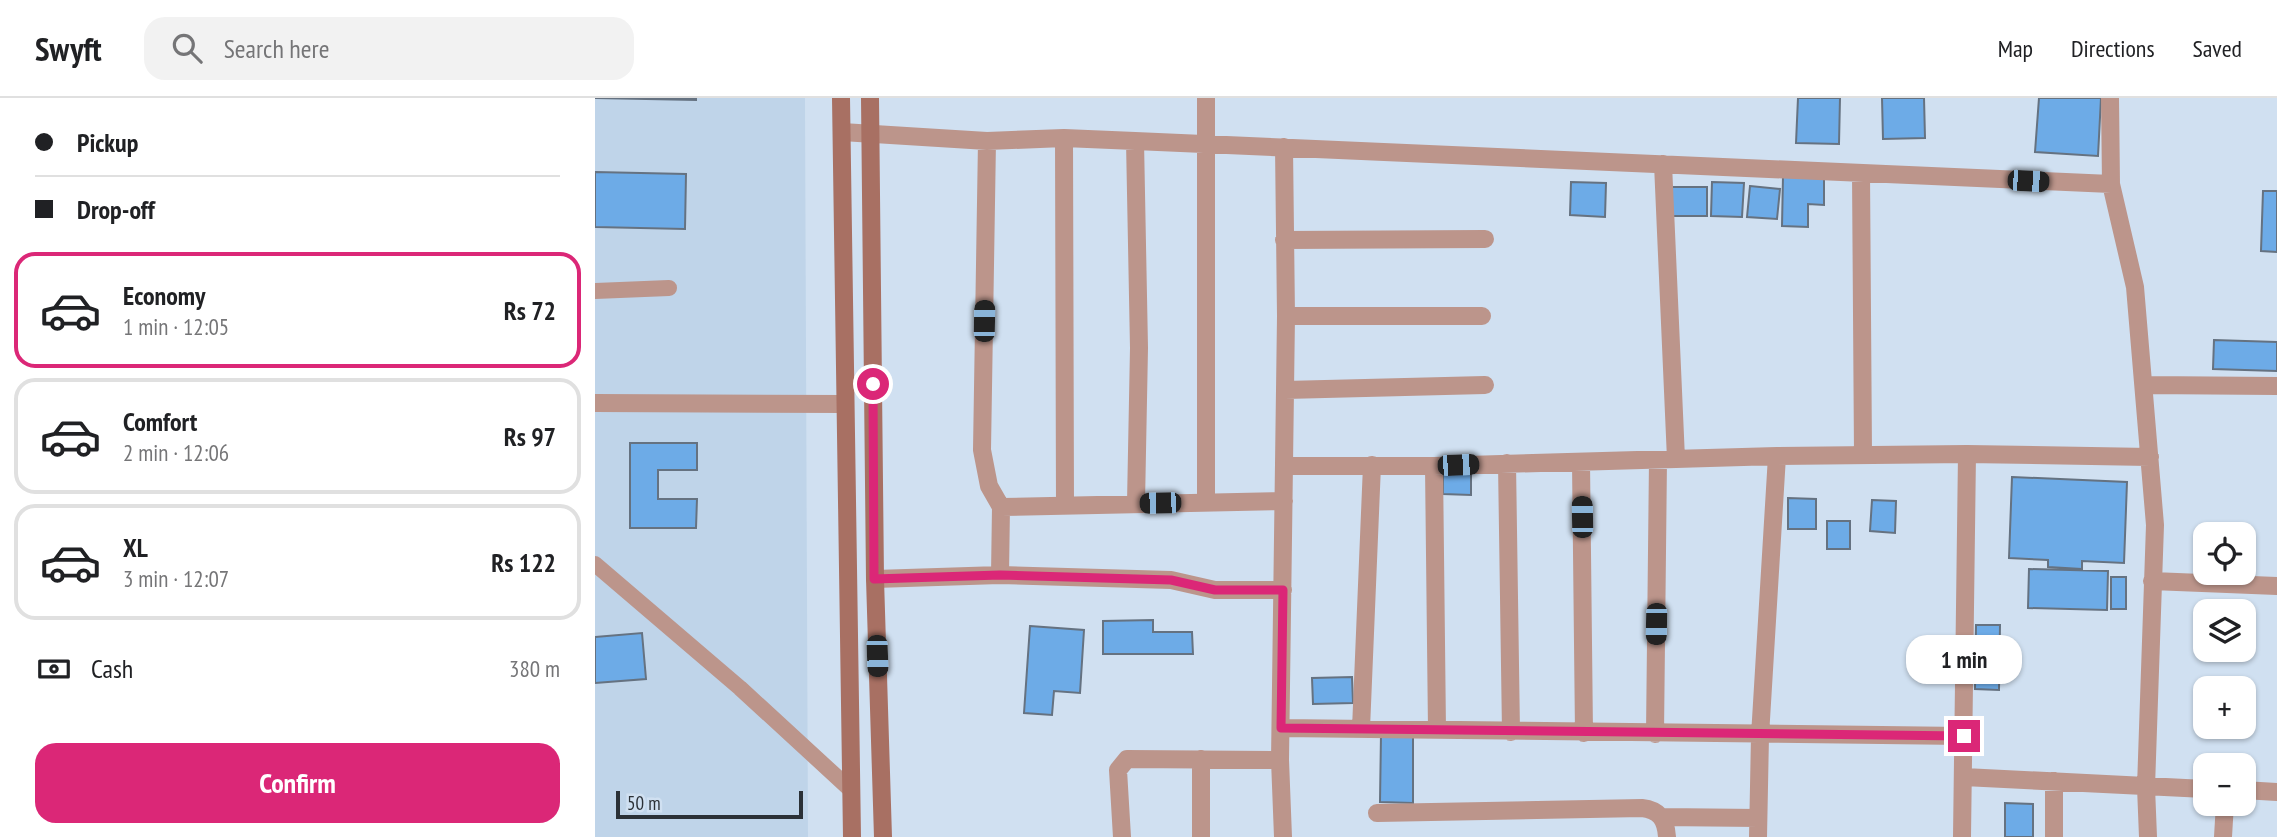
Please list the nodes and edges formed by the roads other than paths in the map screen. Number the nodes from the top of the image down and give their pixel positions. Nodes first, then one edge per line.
1 (841, 98) edge
2 (870, 98) edge
3 (1206, 98) edge
4 (2110, 98) edge
5 (842, 132) junction
6 (871, 133) junction
7 (1064, 138) junction
8 (987, 141) junction
9 (1135, 141) junction
10 (1207, 144) junction
11 (1284, 147) junction
12 (1663, 164) junction
13 (1861, 173) junction
14 (2111, 184) junction
15 (1485, 239) dead end
16 (1284, 240) junction
17 (669, 288) dead end
18 (595, 291) edge
19 (1286, 316) junction
20 (1482, 316) dead end
21 (1485, 385) dead end
22 (2144, 385) junction
23 (2277, 386) edge
24 (1285, 390) junction
25 (595, 403) edge
26 (845, 404) junction
27 (1863, 454) junction
28 (1967, 454) junction
29 (1777, 456) junction
30 (2150, 457) junction
31 (1667, 460) junction
32 (1507, 463) junction
33 (1581, 463) junction
34 (1372, 465) junction
35 (1284, 466) junction
36 (1434, 466) junction
37 (1284, 501) junction
38 (1206, 502) junction
39 (1136, 503) junction
40 (1065, 504) junction
41 (1001, 507) junction
42 (595, 564) edge
43 (1000, 575) junction
44 (874, 579) junction
45 (2153, 582) junction
46 (2277, 586) edge
47 (1283, 590) junction
48 (1281, 728) junction
49 (1361, 729) junction
50 (1437, 730) junction
51 (1511, 732) junction
52 (1584, 733) junction
53 (1655, 734) junction
54 (1760, 736) junction
55 (1964, 736) junction
56 (1201, 759) junction
57 (1280, 761) junction
58 (1964, 777) junction
59 (2054, 782) junction
60 (2146, 787) junction
61 (2193, 789) edge
62 (851, 790) junction
63 (2256, 791) edge
64 (2277, 792) edge
65 (1377, 813) dead end
66 (2224, 816) edge
67 (1662, 817) junction
68 (1758, 818) junction
69 (852, 837) edge
70 (883, 837) edge
71 (1122, 837) edge
72 (1202, 837) edge
73 (1283, 837) edge
74 (1667, 837) edge
75 (1758, 837) edge
76 (1962, 837) edge
77 (2054, 837) edge
78 (2148, 837) edge
79 (2223, 837) edge

1 - 5 street
2 - 6 street
3 - 10 street
4 - 14 street
5 - 6 street
5 - 26 street
6 - 8 street
6 - 44 street
7 - 8 street
7 - 9 street
7 - 40 street
8 - 41 street
9 - 10 street
9 - 39 street
10 - 11 street
10 - 38 street
11 - 12 street
11 - 16 street
12 - 13 street
12 - 31 street
13 - 14 street
13 - 27 street
14 - 22 street
15 - 16 street
16 - 19 street
17 - 18 lane
19 - 20 street
19 - 24 street
21 - 24 street
22 - 23 street
22 - 30 street
24 - 35 street
25 - 26 street
26 - 62 street
27 - 28 street
27 - 29 street
28 - 30 street
28 - 55 street
29 - 31 street
29 - 54 street
30 - 45 street
31 - 33 street
31 - 53 street
32 - 33 street
32 - 36 street
32 - 51 street
33 - 52 street
34 - 35 street
34 - 36 street
34 - 49 street
35 - 37 street
36 - 50 street
37 - 38 street
37 - 47 street
38 - 39 street
39 - 40 street
40 - 41 street
41 - 43 street
42 - 62 lane
43 - 44 street
43 - 47 street
44 - 70 street
45 - 46 street
45 - 60 street
47 - 48 street
48 - 49 street
48 - 57 street
49 - 50 street
50 - 51 street
51 - 52 street
52 - 53 street
53 - 54 street
54 - 55 street
54 - 68 street
55 - 58 street
56 - 57 street
56 - 71 street
56 - 72 street
57 - 73 street
58 - 59 street
58 - 76 street
59 - 60 street
59 - 77 street
60 - 61 street
60 - 78 street
62 - 69 street
63 - 64 street
65 - 67 street
66 - 79 street
67 - 68 street
67 - 74 street
68 - 75 street

